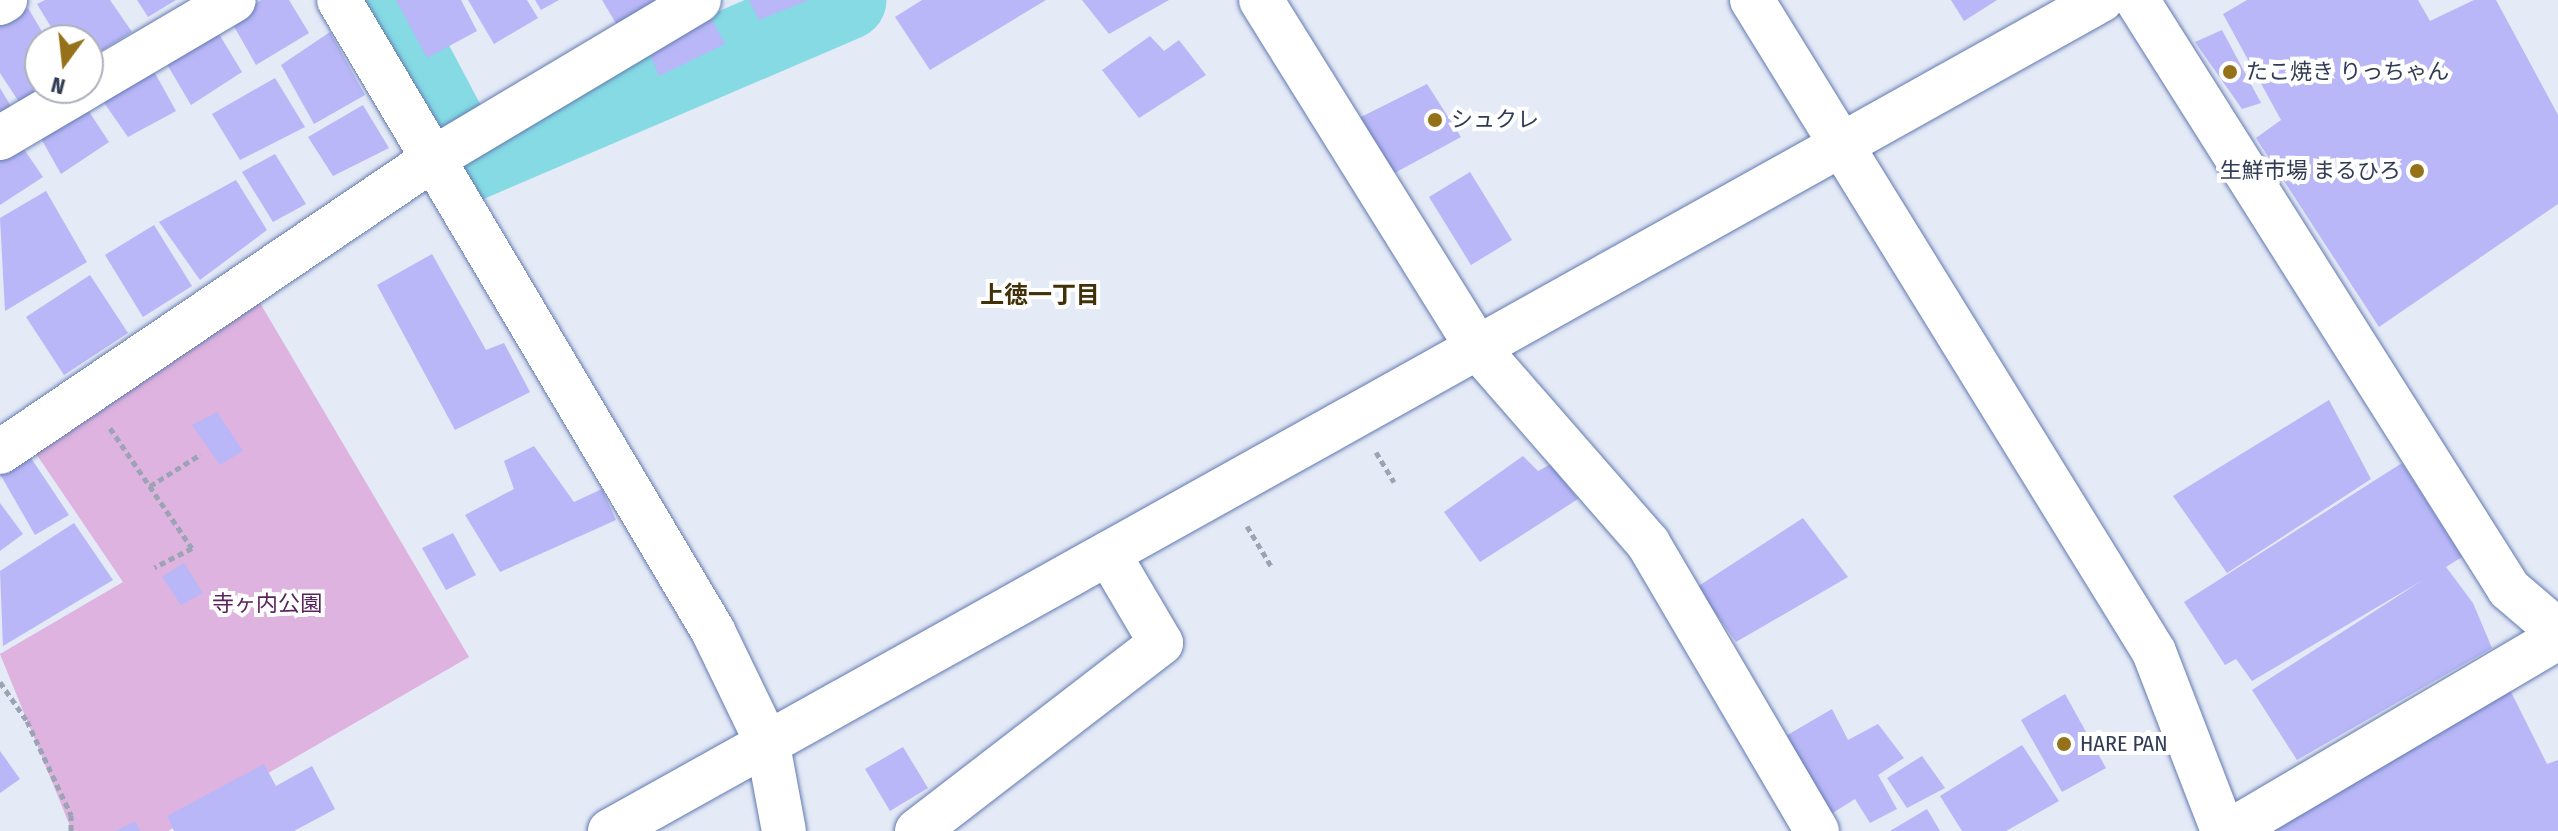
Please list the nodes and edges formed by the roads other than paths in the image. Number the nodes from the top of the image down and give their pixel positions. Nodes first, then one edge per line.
1 (5, 0) edge
2 (234, 0) edge
3 (339, 0) edge
4 (1261, 0) edge
5 (1752, 0) edge
6 (2101, 0) edge
7 (2137, 0) edge
8 (0, 3) edge
9 (687, 3) edge
10 (104, 76) edge
11 (57, 104) edge
12 (0, 138) edge
13 (1840, 147) junction
14 (436, 157) junction
15 (1476, 346) junction
16 (0, 452) edge
17 (1108, 553) junction
18 (2558, 631) edge
19 (2558, 638) edge
20 (768, 745) junction
21 (610, 831) edge
22 (784, 831) edge
23 (917, 831) edge
24 (1817, 831) edge
25 (2223, 831) edge
26 (2230, 831) edge

1 - 8 street
2 - 10 street
3 - 14 street
4 - 15 street
5 - 13 street
6 - 13 street
7 - 18 street
9 - 14 street
11 - 12 street
13 - 15 street
13 - 25 street
14 - 16 street
14 - 20 street
15 - 17 street
15 - 24 street
17 - 20 street
17 - 23 street
19 - 26 street
20 - 21 street
20 - 22 street

